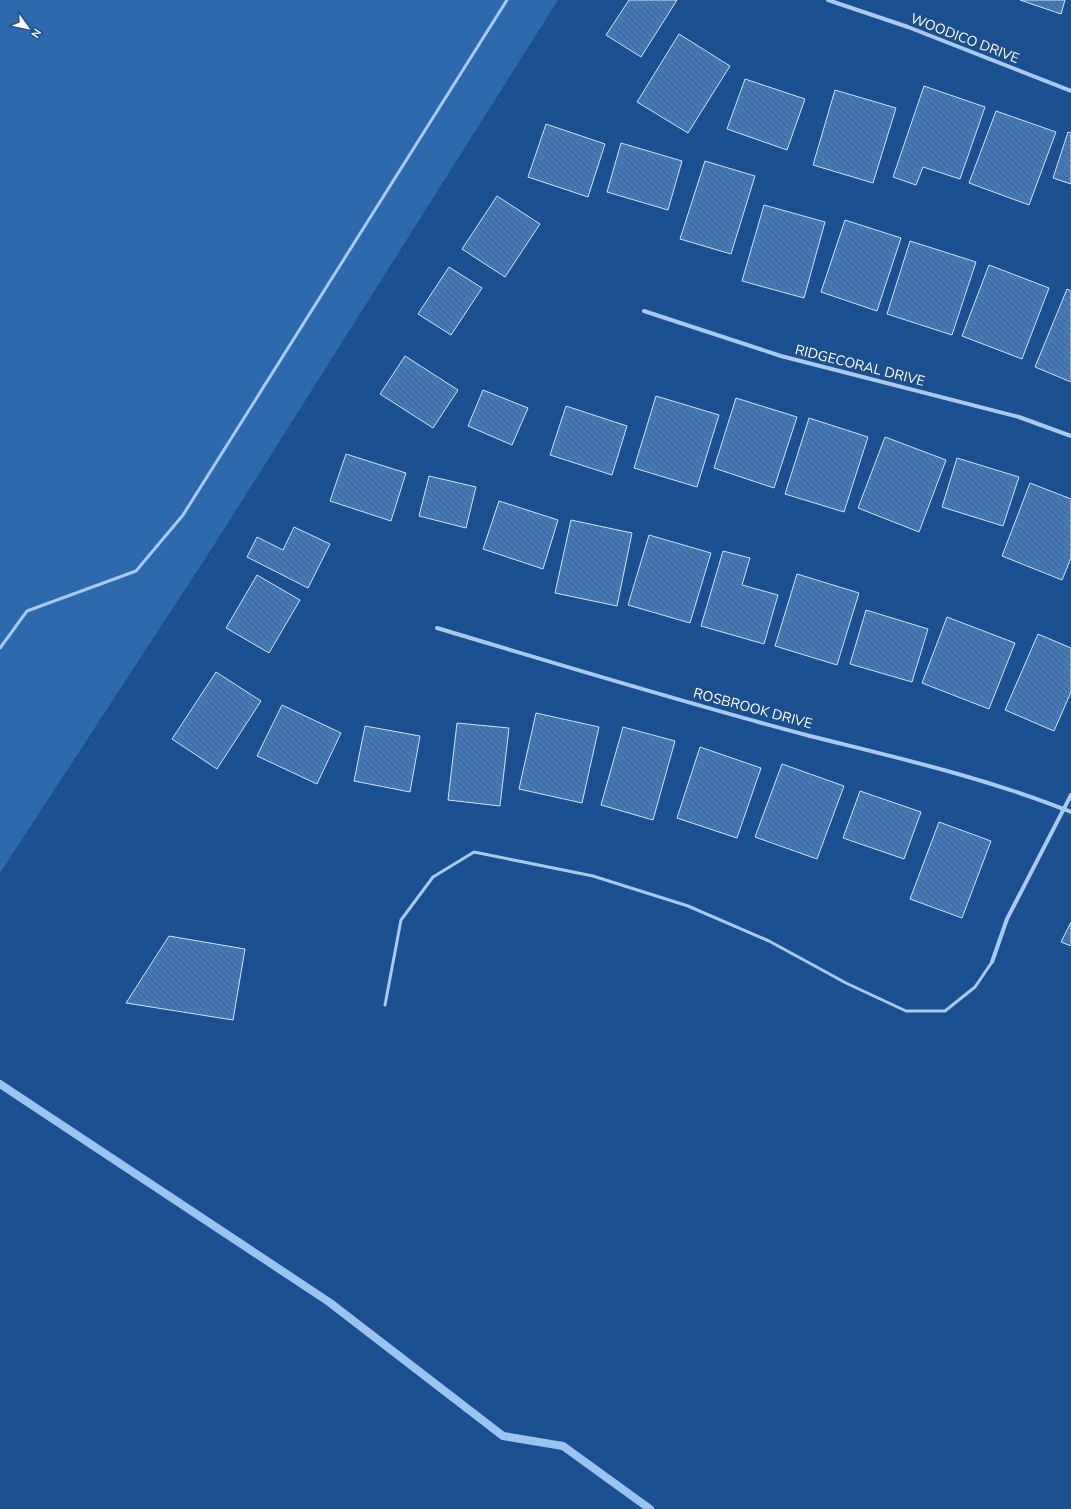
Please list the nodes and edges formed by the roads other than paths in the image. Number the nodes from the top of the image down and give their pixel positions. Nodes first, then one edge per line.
1 (507, 0) edge
2 (828, 0) edge
3 (1071, 91) edge
4 (644, 311) dead end
5 (1071, 436) edge
6 (437, 628) dead end
7 (0, 648) edge
8 (1071, 796) edge
9 (1063, 809) junction
10 (1071, 812) edge
11 (992, 962) joint
12 (385, 1005) dead end

1 - 7 lane
2 - 3 street, WOODICO DRIVE
4 - 5 street, RIDGECORAL DRIVE
6 - 9 street, ROSBROOK DRIVE
8 - 9 street
9 - 10 street, ROSBROOK DRIVE
9 - 11 street
11 - 12 lane

